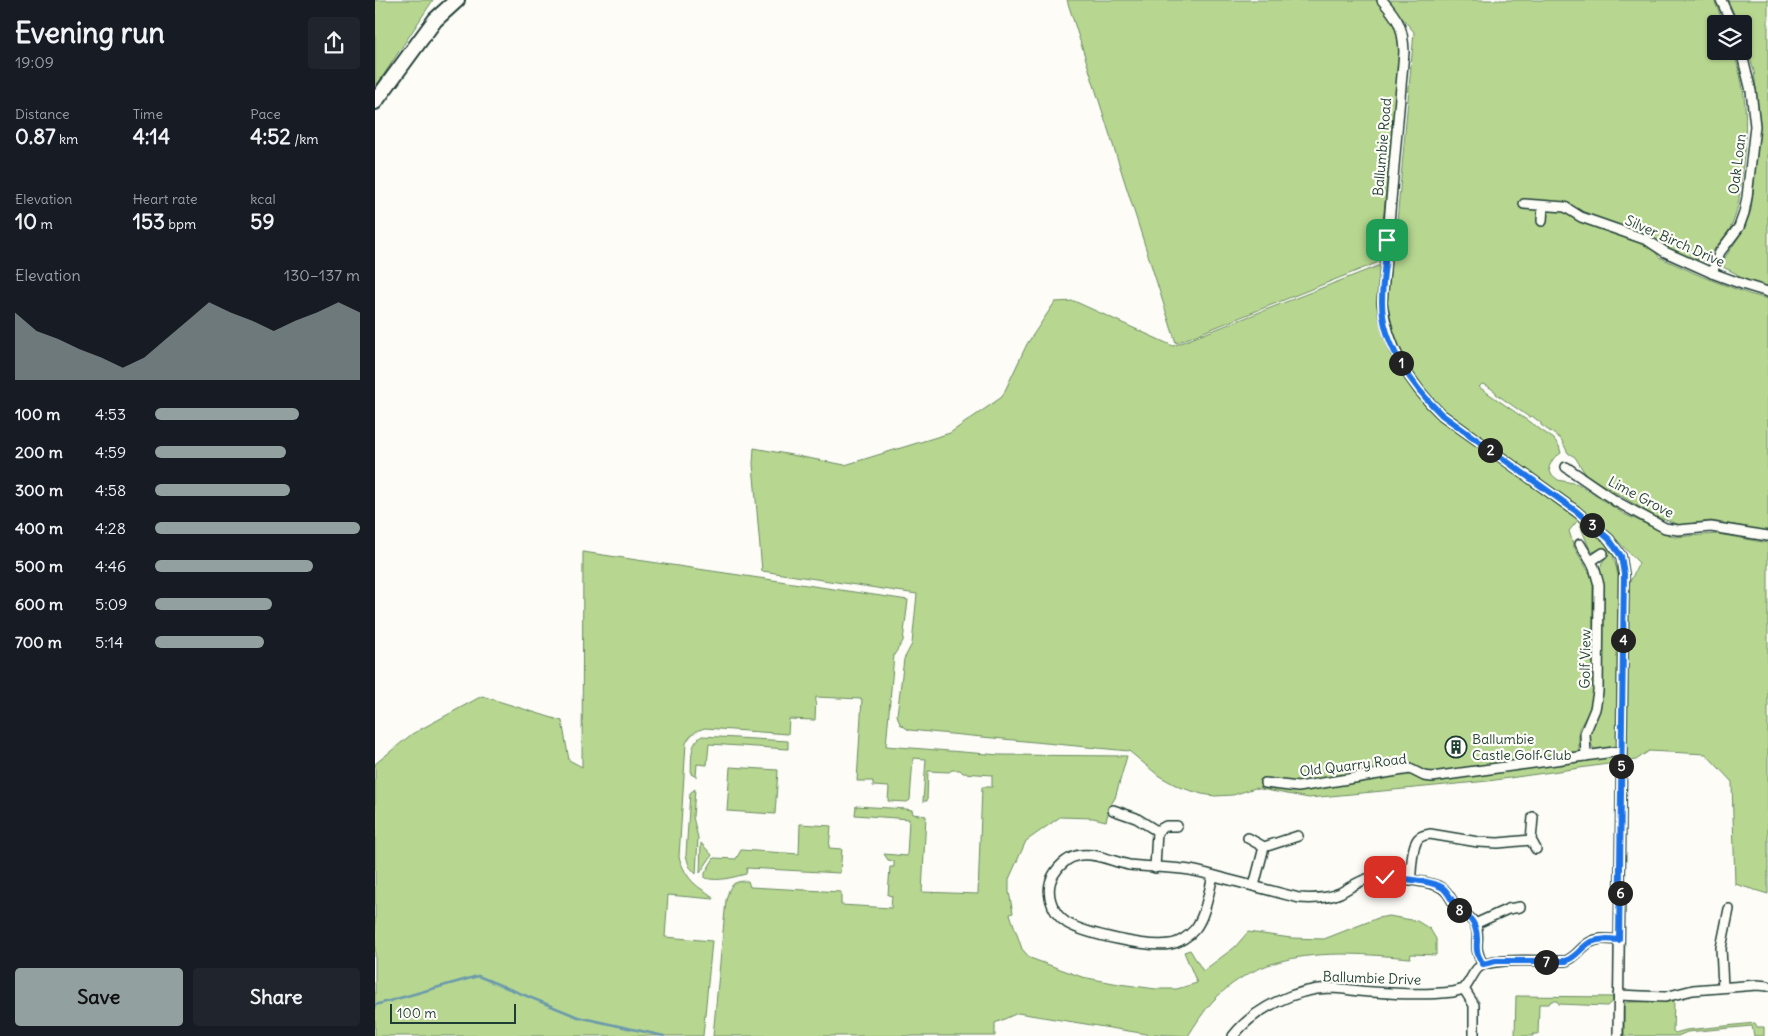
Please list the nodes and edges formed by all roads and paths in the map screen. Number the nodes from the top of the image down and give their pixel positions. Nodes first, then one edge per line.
1 (457, 0) edge
2 (1382, 0) edge
3 (1721, 0) edge
4 (1728, 15) edge
5 (1743, 60) edge
6 (375, 102) edge
7 (1524, 204) dead end
8 (1543, 206) junction
9 (1542, 222) dead end
10 (1712, 273) junction
11 (1768, 292) edge
12 (1566, 468) dead end
13 (1768, 536) edge
14 (1580, 544) dead end
15 (1603, 554) dead end
16 (1591, 561) junction
17 (1621, 751) junction
18 (1586, 756) junction
19 (1265, 783) dead end
20 (1113, 810) dead end
21 (1533, 817) dead end
22 (1177, 826) dead end
23 (1157, 831) junction
24 (1298, 836) dead end
25 (1248, 838) dead end
26 (1531, 840) junction
27 (1264, 847) junction
28 (1536, 848) dead end
29 (1155, 868) junction
30 (1213, 876) junction
31 (1410, 880) junction
32 (1254, 886) junction
33 (1520, 907) dead end
34 (1729, 909) dead end
35 (1475, 924) junction
36 (1619, 940) junction
37 (1483, 964) junction
38 (1768, 986) edge
39 (1723, 987) junction
40 (1464, 989) junction
41 (1618, 995) junction
42 (1474, 1034) dead end
43 (1233, 1036) edge
44 (1618, 1036) edge

1 - 6 street
2 - 17 street, Ballumbie Road
3 - 4 street
5 - 10 street, Oak Loan
7 - 8 street, Silver Birch Drive
8 - 9 street
8 - 10 street, Silver Birch Drive
10 - 11 street, Silver Birch Drive
12 - 13 street, Lime Grove
14 - 16 street, Golf View
15 - 16 street
16 - 18 street, Golf View
17 - 18 street, Old Quarry Road
17 - 36 street, Ballumbie Road
18 - 19 street, Old Quarry Road
20 - 23 street
21 - 26 street
22 - 23 street
23 - 29 street
24 - 27 street
25 - 27 street
26 - 28 street
26 - 31 street
27 - 32 street
29 - 30 street
29 - 30 street
30 - 32 street
31 - 32 street
31 - 35 street
33 - 35 street
34 - 39 street
35 - 37 street
36 - 37 street
36 - 41 street, Ballumbie Road
37 - 40 street
38 - 39 street
39 - 41 street
40 - 42 street
40 - 43 street, Ballumbie Drive
41 - 44 street, Ballumbie Road

